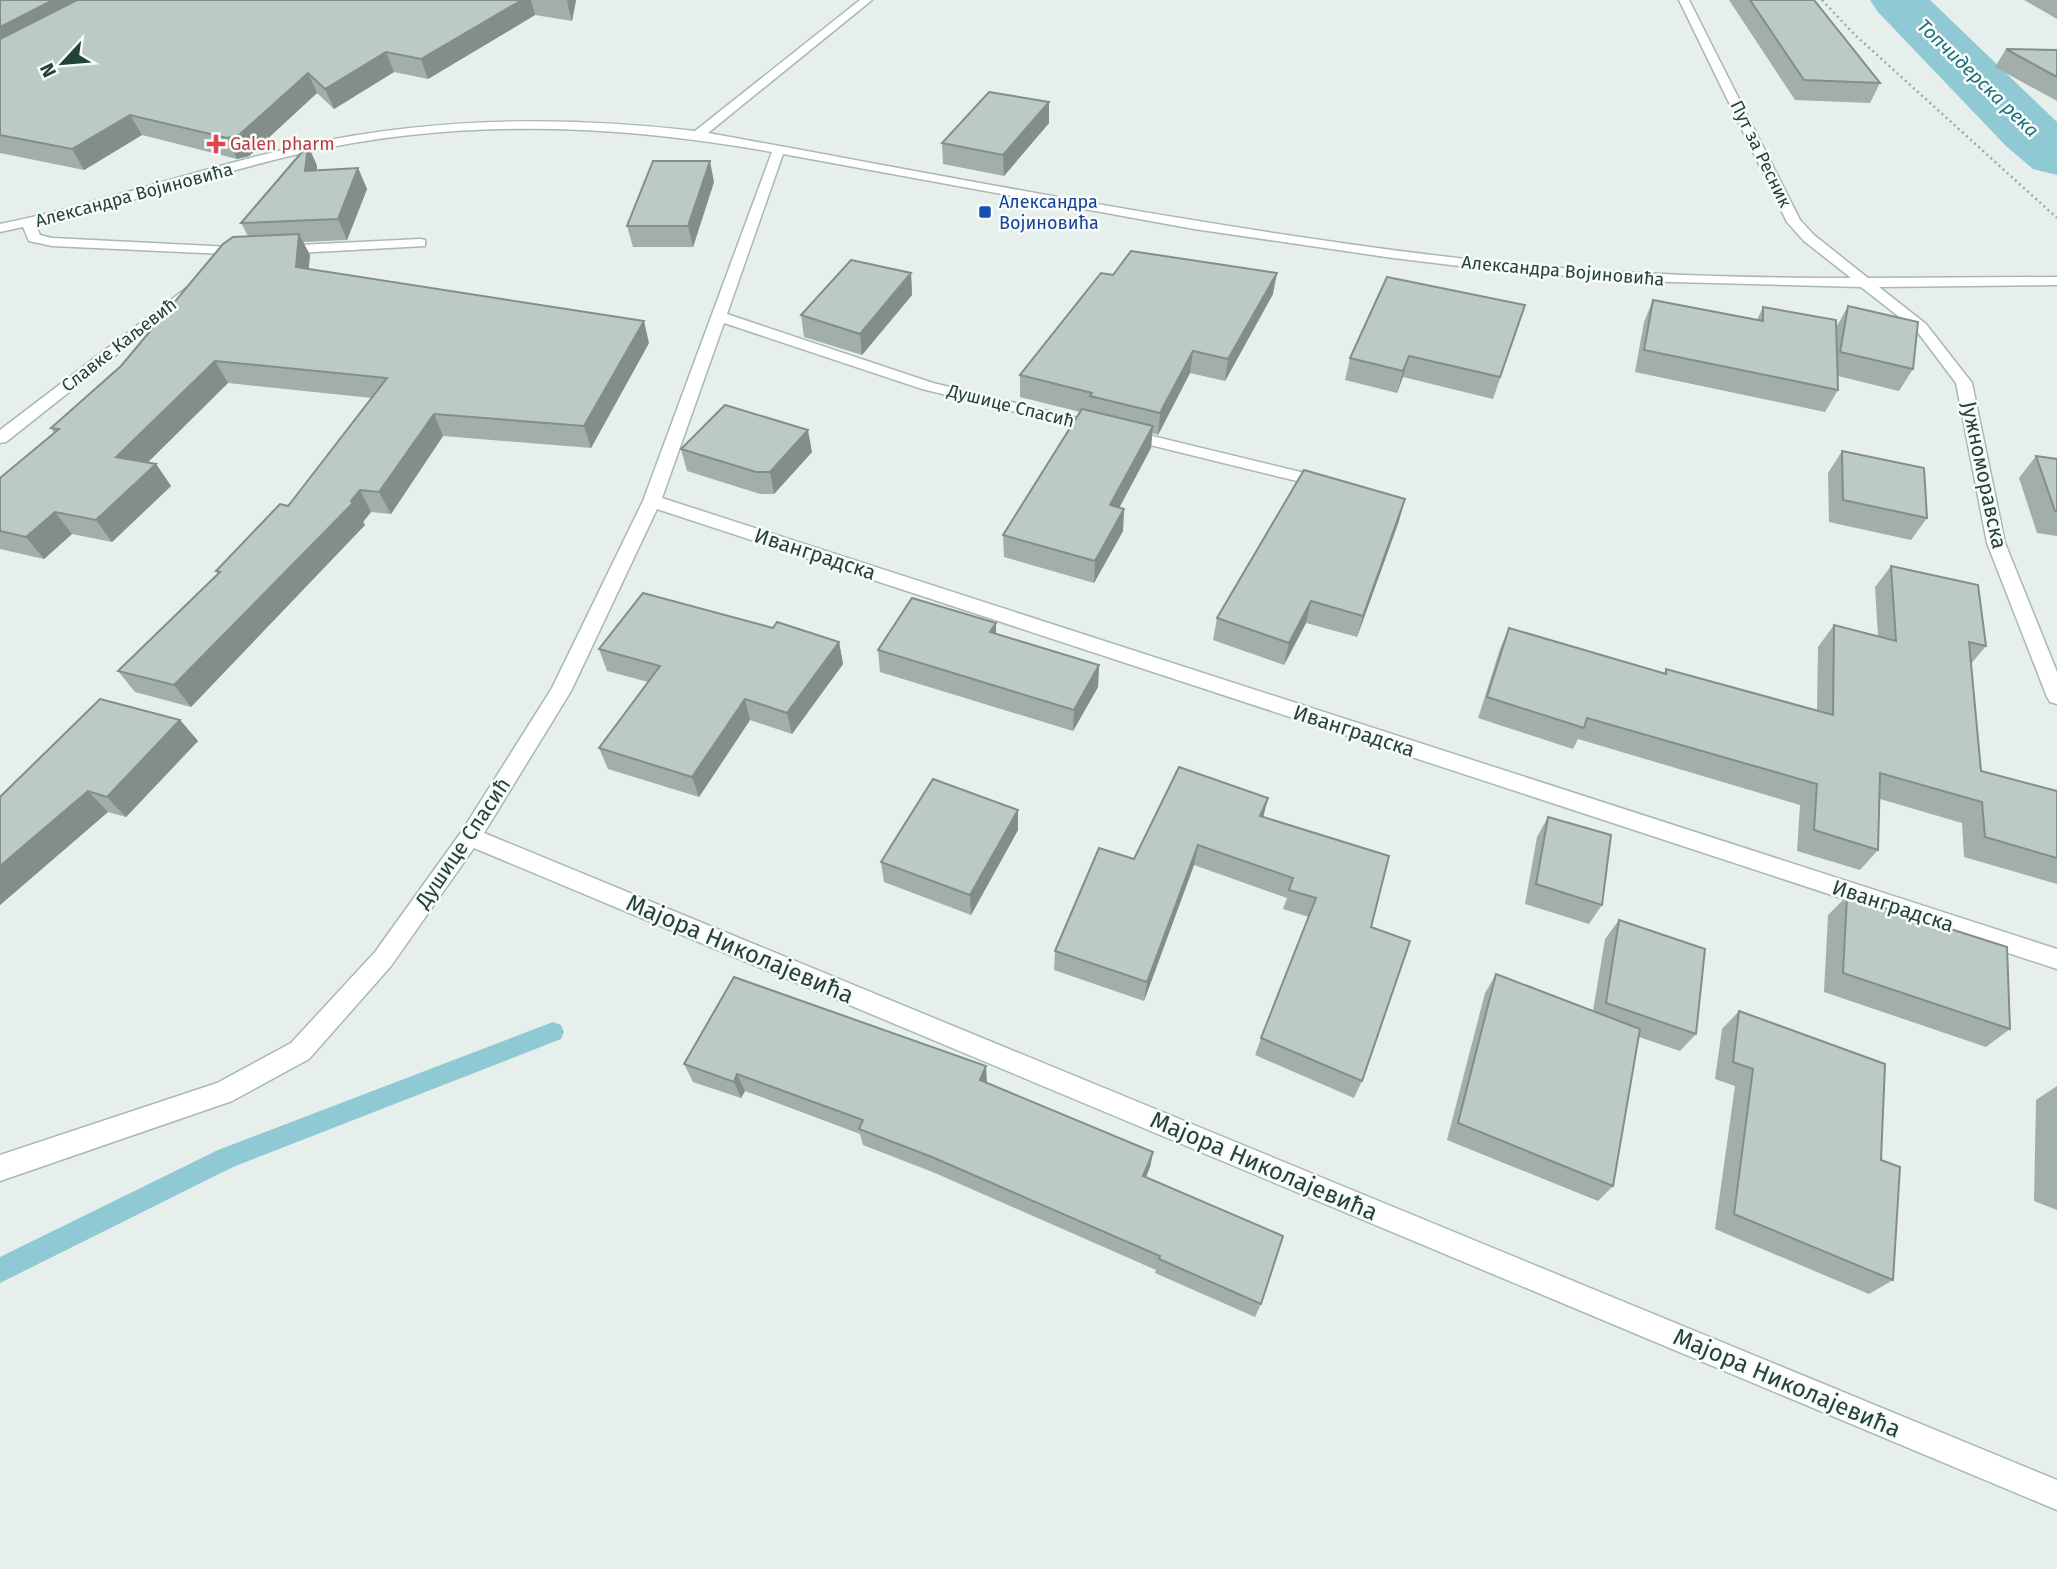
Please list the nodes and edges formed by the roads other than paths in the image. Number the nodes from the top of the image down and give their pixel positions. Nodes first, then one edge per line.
1 (867, 0) edge
2 (1684, 0) edge
3 (698, 135) junction
4 (779, 149) junction
5 (29, 223) junction
6 (0, 228) edge
7 (420, 243) dead end
8 (239, 251) junction
9 (2057, 281) edge
10 (1868, 283) junction
11 (718, 316) junction
12 (0, 438) edge
13 (1309, 479) edge
14 (652, 501) junction
15 (2057, 697) edge
16 (470, 837) junction
17 (2057, 960) edge
18 (0, 1168) edge
19 (2057, 1495) edge

1 - 3 street
2 - 10 street, Пут за Ресник
3 - 4 street, Александра Војиновића
3 - 5 street, Александра Војиновића
4 - 10 street, Александра Војиновића
4 - 11 street, Душице Спасић
5 - 6 street, Александра Војиновића
5 - 8 street
7 - 8 street
8 - 12 street, Славке Каљевић
9 - 10 street, Александра Војиновића
10 - 15 street, Јужноморавска
11 - 13 street, Душице Спасић
11 - 14 street, Душице Спасић
14 - 16 street, Душице Спасић
14 - 17 street, Иванградска
16 - 18 street, Душице Спасић
16 - 19 street, Мајора Николајевића

